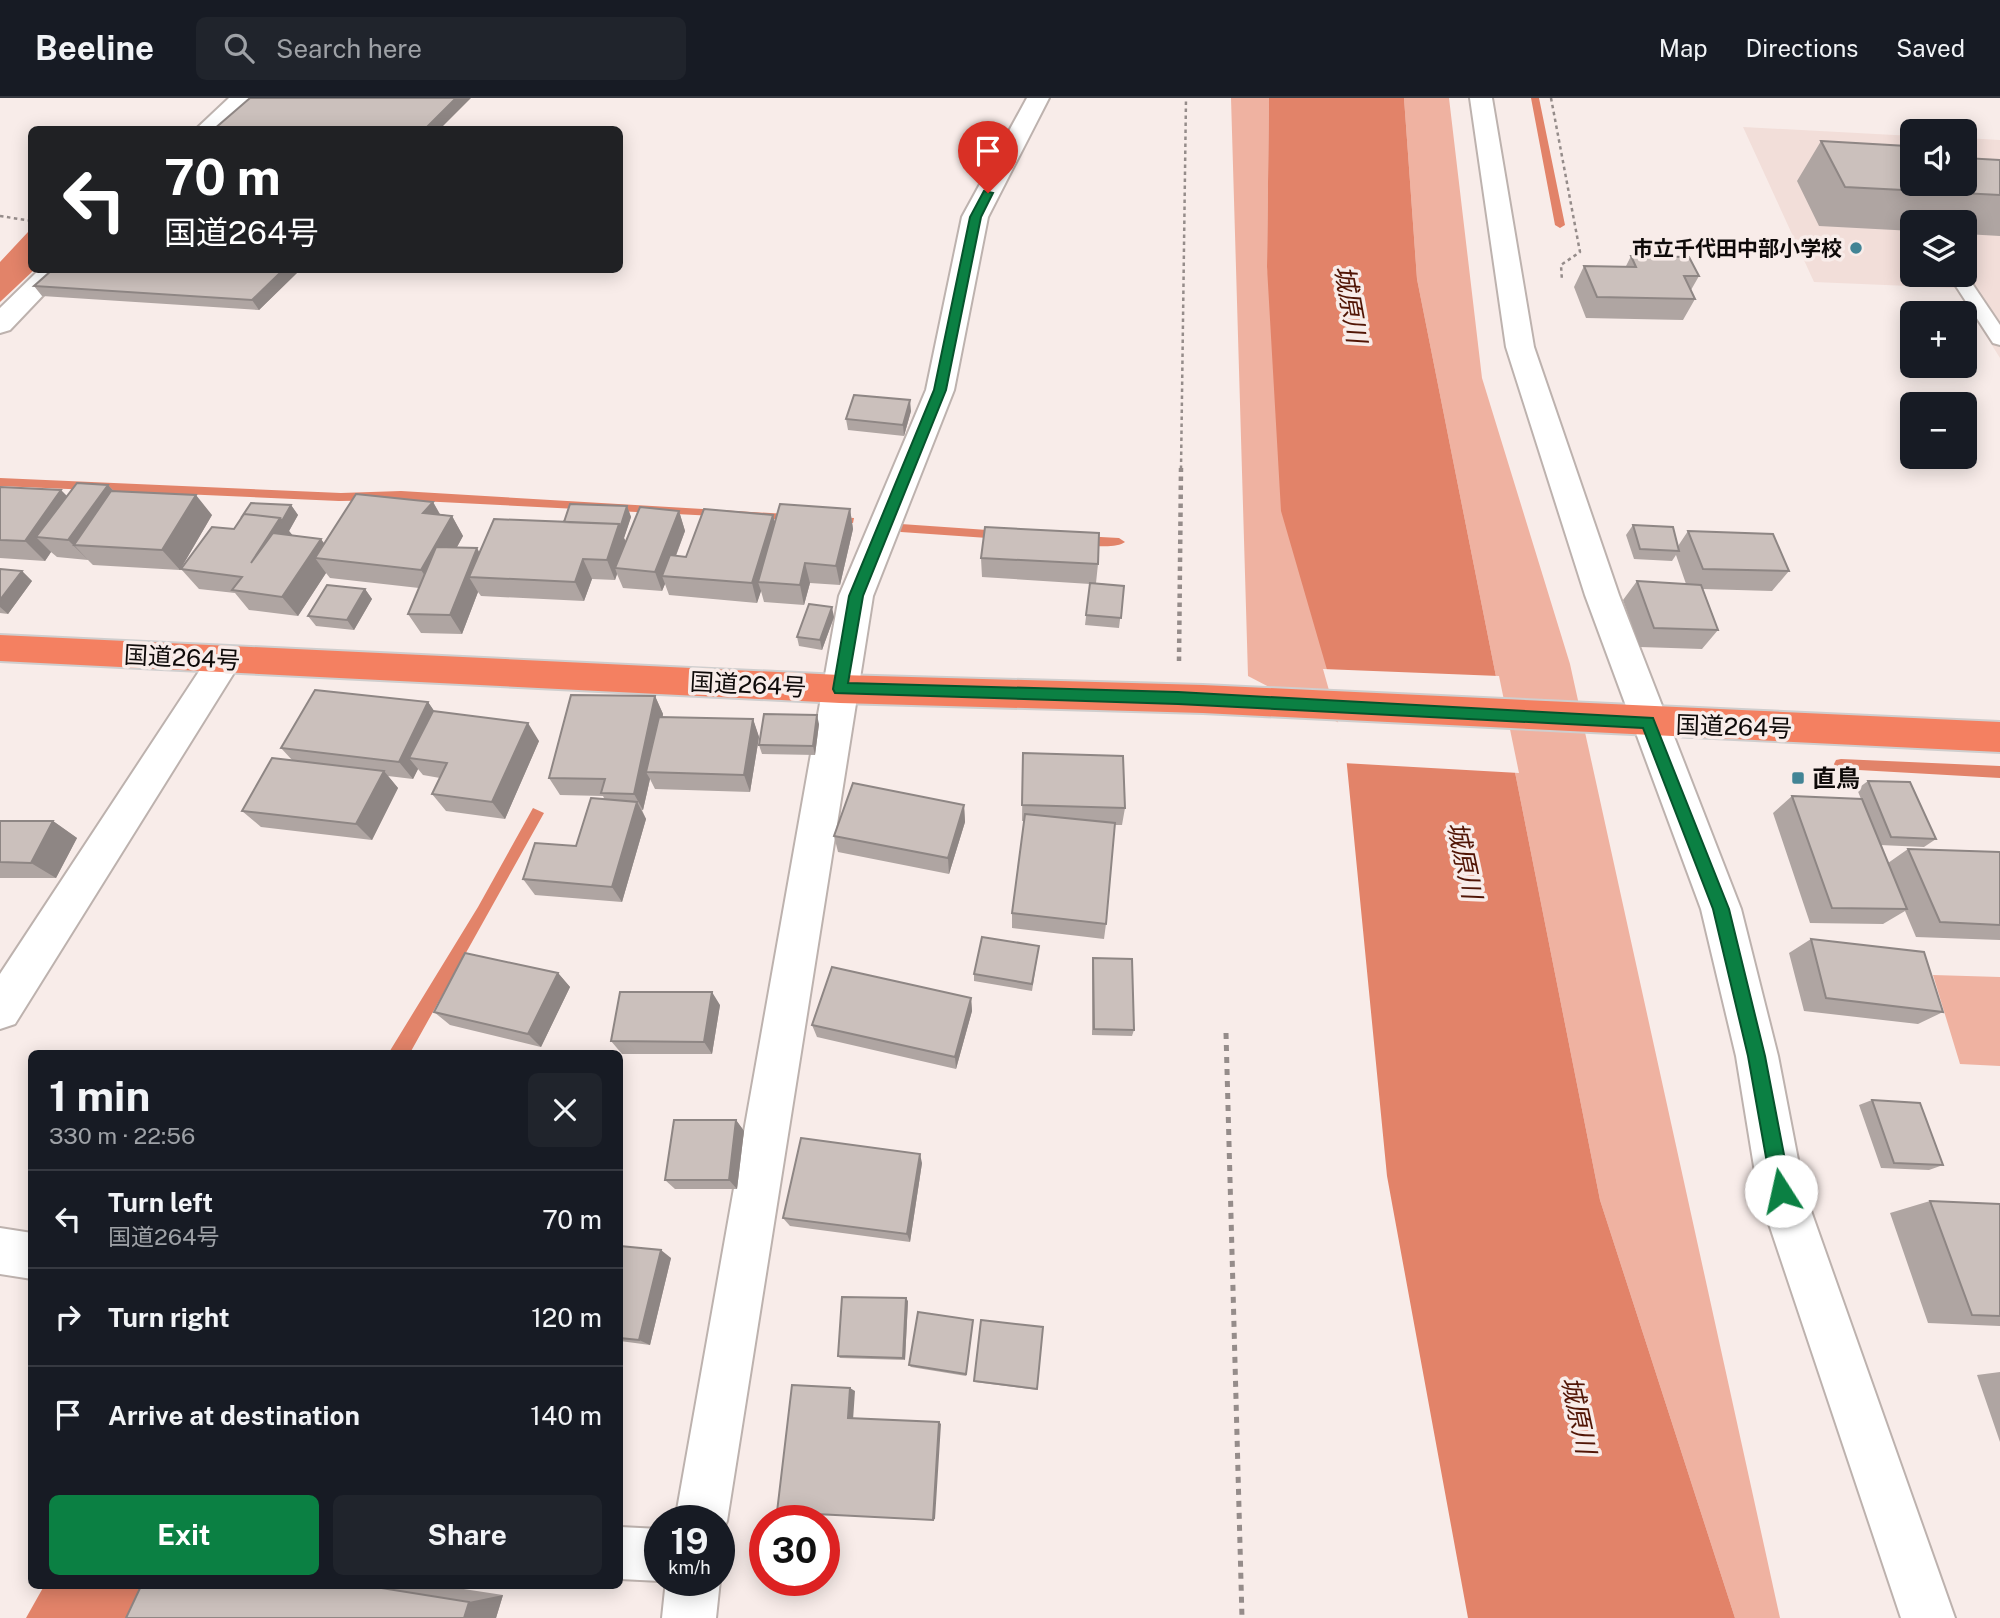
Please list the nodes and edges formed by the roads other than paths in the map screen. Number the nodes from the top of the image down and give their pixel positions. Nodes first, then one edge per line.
1 (243, 98) edge
2 (1038, 98) edge
3 (1481, 98) edge
4 (211, 126) edge
5 (51, 273) edge
6 (1966, 287) edge
7 (0, 324) edge
8 (2000, 339) edge
9 (0, 648) edge
10 (225, 659) junction
11 (840, 689) junction
12 (1636, 721) junction
13 (2000, 737) edge
14 (0, 1010) edge
15 (0, 1251) edge
16 (28, 1255) edge
17 (704, 1505) edge
18 (623, 1553) edge
19 (644, 1554) edge
20 (691, 1596) edge
21 (689, 1618) edge
22 (1928, 1618) edge

1 - 4 street
2 - 11 street
3 - 12 street
5 - 7 street
6 - 8 lane
9 - 10 highway, 国道264号
10 - 11 highway, 国道264号
10 - 14 street
11 - 12 highway, 国道264号
11 - 17 street
12 - 13 highway, 国道264号
12 - 22 street
15 - 16 street
18 - 19 street
20 - 21 street

